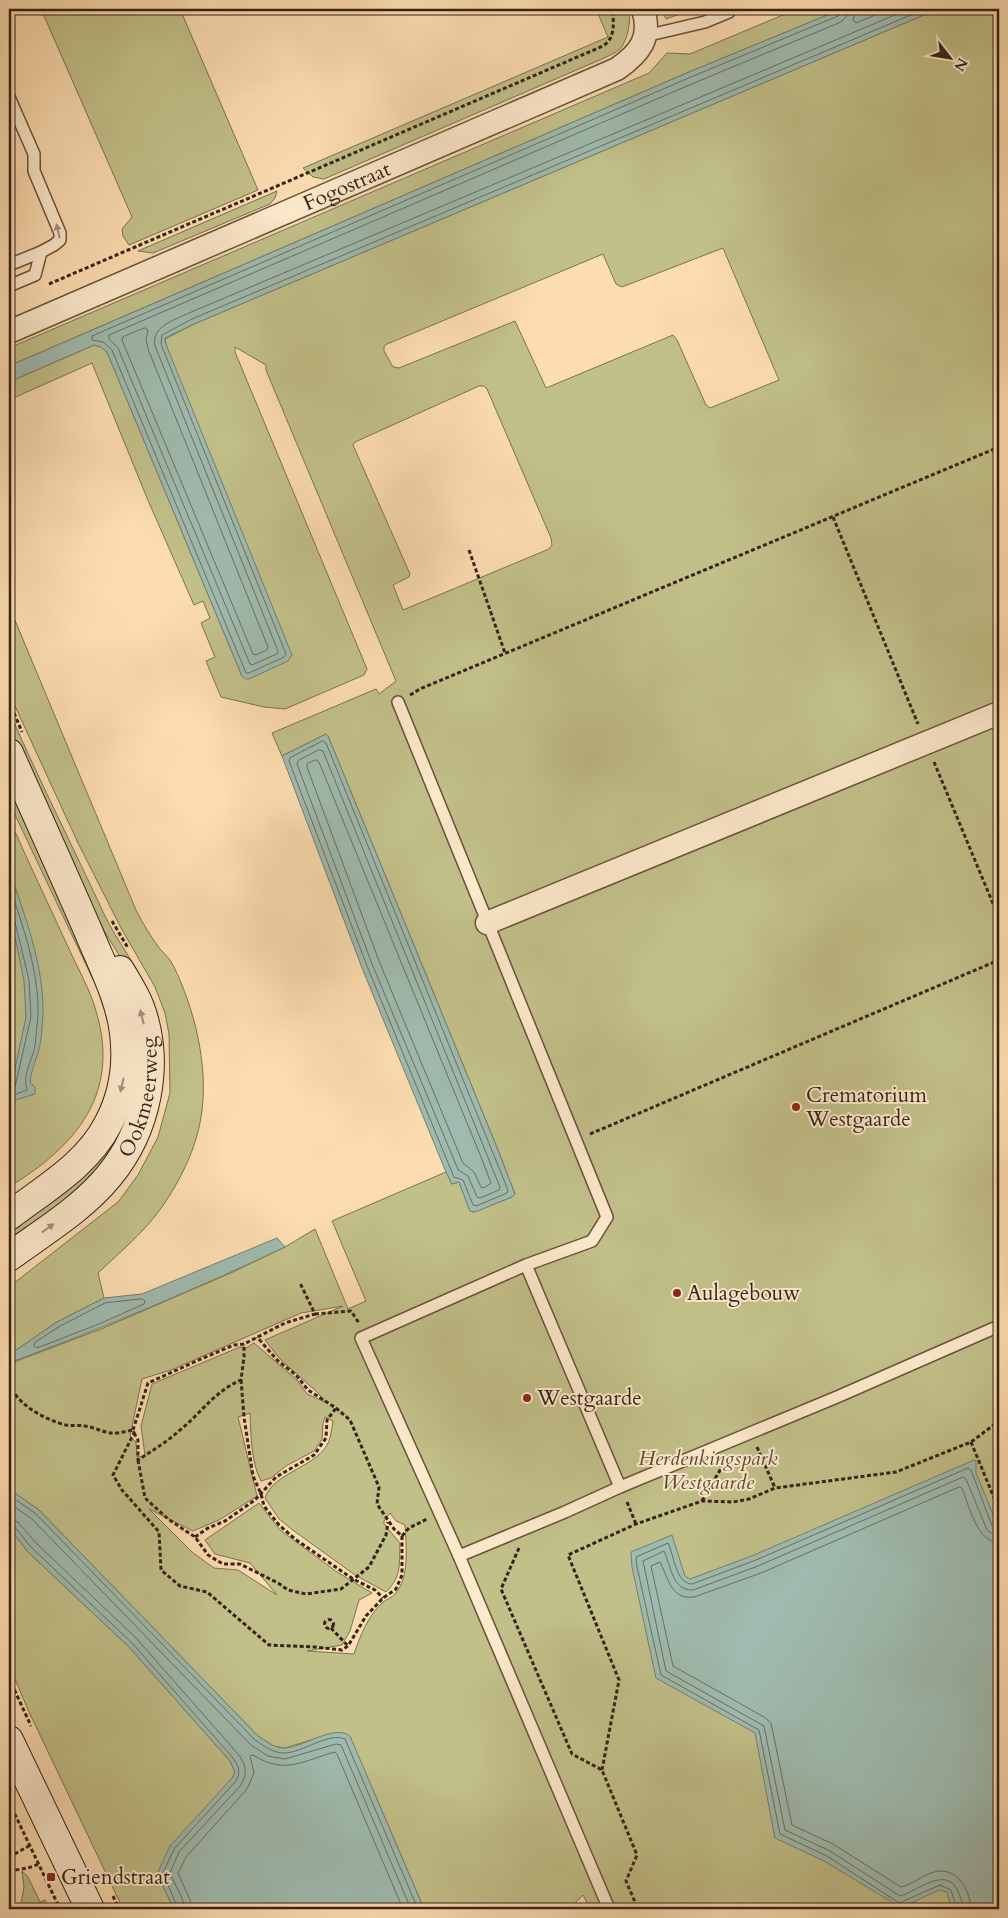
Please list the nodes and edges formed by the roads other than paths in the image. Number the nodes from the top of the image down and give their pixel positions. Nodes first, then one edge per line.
1 (643, 9) edge
2 (732, 10) edge
3 (646, 36) junction
4 (9, 97) edge
5 (41, 252) junction
6 (9, 265) edge
7 (9, 286) edge
8 (9, 332) edge
9 (398, 702) road end
10 (999, 713) edge
11 (9, 754) edge
12 (63, 874) junction
13 (487, 923) junction
14 (9, 1216) edge
15 (9, 1257) edge
16 (526, 1265) junction
17 (999, 1326) edge
18 (620, 1487) junction
19 (459, 1556) junction
20 (9, 1740) edge
21 (90, 1909) edge
22 (608, 1909) edge

1 - 3 street
2 - 3 lane
3 - 8 street, Fogostraat
5 -> 4 lane
5 - 6 lane
5 - 7 lane
9 - 13 lane
10 - 13 street
11 - 12 main road, Ookmeerweg
12 -> 14 main road, Ookmeerweg
15 -> 12 main road, Ookmeerweg
13 - 16 lane
16 - 18 lane
16 - 19 lane
17 - 18 lane
18 - 19 lane
19 - 22 lane
20 - 21 main road

